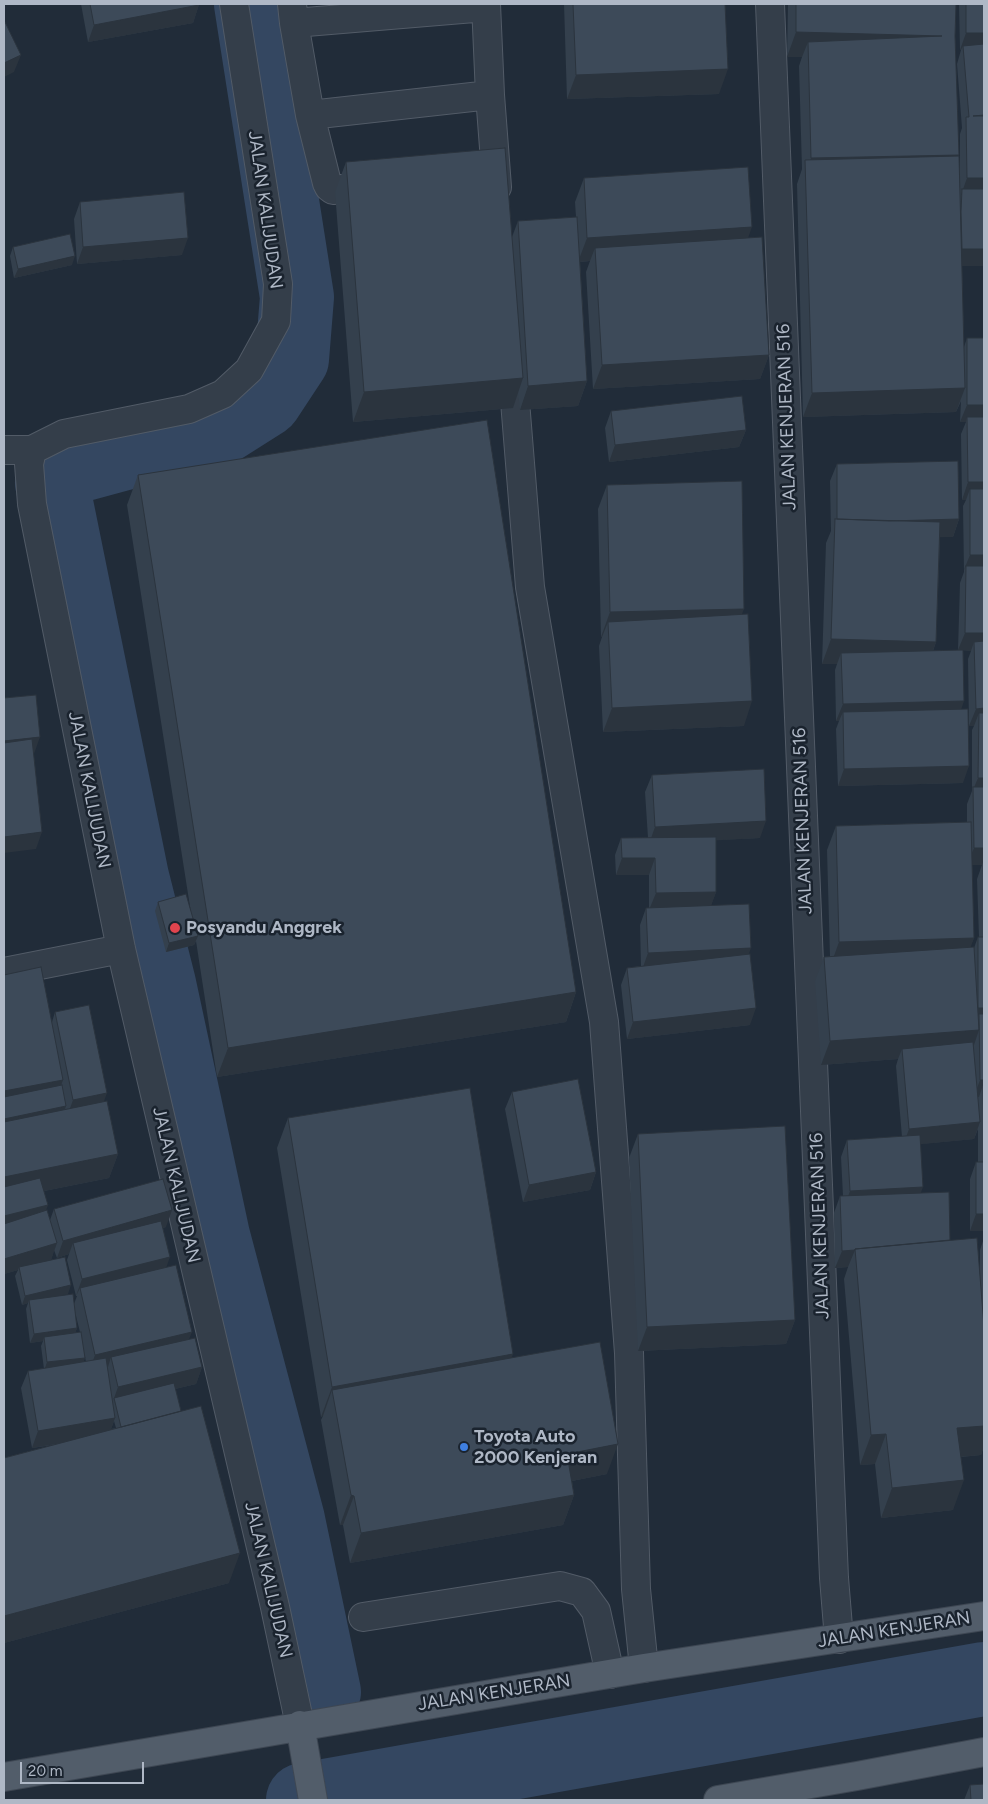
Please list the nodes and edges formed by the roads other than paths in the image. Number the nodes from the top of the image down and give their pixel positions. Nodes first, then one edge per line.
1 (234, 4) edge
2 (770, 4) edge
3 (486, 5) edge
4 (293, 13) edge
5 (490, 95) junction
6 (310, 115) junction
7 (496, 175) junction
8 (468, 178) edge
9 (400, 184) edge
10 (500, 214) edge
11 (510, 342) edge
12 (4, 450) edge
13 (32, 450) junction
14 (121, 948) junction
15 (4, 972) edge
16 (984, 1616) edge
17 (363, 1617) dead end
18 (839, 1639) junction
19 (644, 1668) junction
20 (610, 1674) junction
21 (302, 1737) junction
22 (984, 1752) edge
23 (4, 1776) edge
24 (749, 1797) edge
25 (313, 1800) edge
26 (718, 1800) edge

1 - 13 street, JALAN KALIJUDAN
2 - 18 street, JALAN KENJERAN 516
3 - 4 street
3 - 5 street
4 - 6 street
5 - 6 street
5 - 7 street
6 - 9 street
7 - 8 street
7 - 10 street
11 - 19 street
12 - 13 street
13 - 14 street, JALAN KALIJUDAN
14 - 15 street
14 - 21 street, JALAN KALIJUDAN
16 - 18 main road, JALAN KENJERAN
17 - 20 street
18 - 19 main road, JALAN KENJERAN
19 - 20 main road, JALAN KENJERAN
20 - 21 main road, JALAN KENJERAN
21 - 23 main road, JALAN KENJERAN
21 - 25 main road
22 - 24 main road
24 - 26 main road

